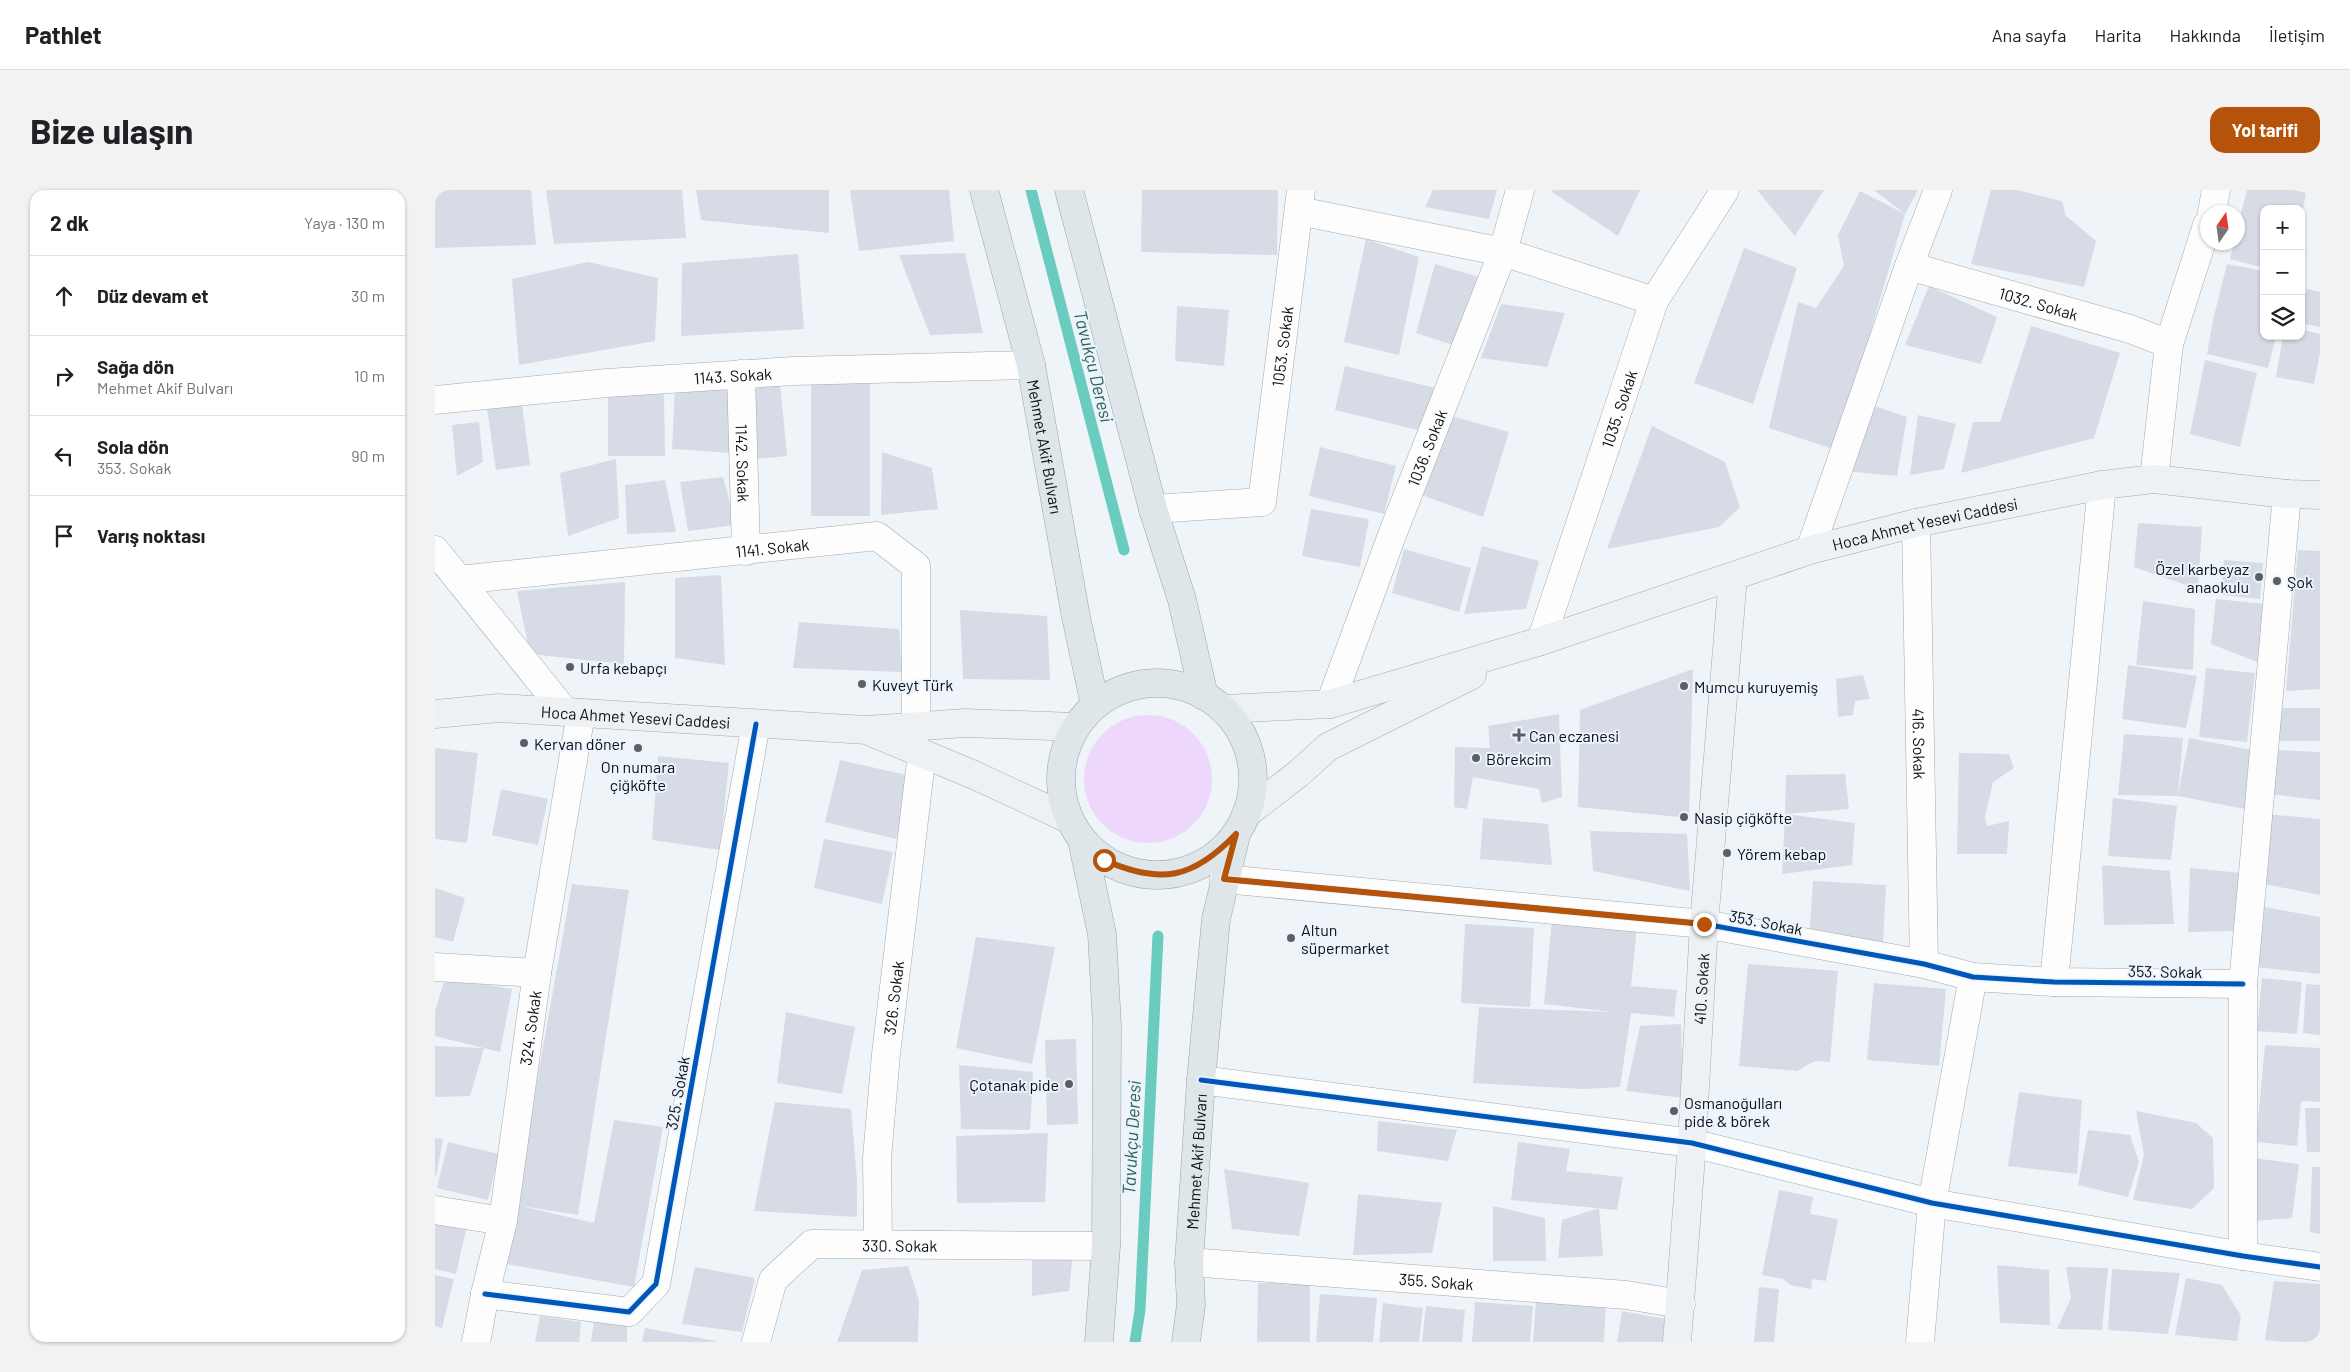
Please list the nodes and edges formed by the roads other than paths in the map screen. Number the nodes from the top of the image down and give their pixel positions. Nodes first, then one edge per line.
1 (984, 190) edge
2 (1069, 190) edge
3 (1520, 190) edge
4 (1725, 190) edge
5 (1938, 190) edge
6 (2216, 190) edge
7 (1300, 201) edge
8 (2213, 205) edge
9 (2200, 247) edge
10 (1503, 252) junction
11 (1909, 266) junction
12 (1654, 301) junction
13 (2169, 344) junction
14 (1031, 365) junction
15 (741, 374) junction
16 (435, 400) edge
17 (2155, 479) junction
18 (2102, 484) junction
19 (2287, 494) junction
20 (2320, 495) edge
21 (1153, 509) junction
22 (1916, 523) junction
23 (435, 550) edge
24 (1810, 550) junction
25 (746, 551) junction
26 (1733, 577) junction
27 (459, 580) junction
28 (1541, 641) junction
29 (1213, 702) junction
30 (1330, 704) junction
31 (1095, 705) junction
32 (573, 713) junction
33 (435, 714) edge
34 (756, 724) junction
35 (916, 727) junction
36 (1075, 727) junction
37 (867, 730) junction
38 (922, 753) junction
39 (1241, 824) junction
40 (1075, 829) junction
41 (1224, 879) junction
42 (1704, 924) junction
43 (1924, 964) junction
44 (435, 967) edge
45 (537, 974) junction
46 (1973, 977) junction
47 (2054, 982) junction
48 (2243, 984) junction
49 (1201, 1080) junction
50 (1692, 1143) junction
51 (1932, 1203) junction
52 (435, 1210) edge
53 (503, 1221) junction
54 (878, 1243) junction
55 (1106, 1246) junction
56 (2243, 1256) junction
57 (1189, 1262) junction
58 (2320, 1267) edge
59 (485, 1294) junction
60 (1681, 1304) junction
61 (476, 1342) edge
62 (756, 1342) edge
63 (1099, 1342) edge
64 (1186, 1342) edge
65 (1677, 1342) edge
66 (1920, 1342) edge

1 - 14 main road, Mehmet Akif Bulvarı
2 - 21 main road
3 - 10 street, 1036. Sokak
4 - 12 street, 1035. Sokak
5 - 11 street
6 - 8 street
7 - 10 street
7 - 21 street, 1053. Sokak
9 - 13 street
10 - 12 street
10 - 30 street, 1036. Sokak
11 - 13 street, 1032. Sokak
11 - 24 street
12 - 28 street, 1035. Sokak
13 - 17 street
14 - 15 street, 1143. Sokak
14 - 31 main road, Mehmet Akif Bulvarı
15 - 16 street, 1143. Sokak
15 - 25 street, 1142. Sokak
17 - 18 main road, Hoca Ahmet Yesevi Caddesi
17 - 19 main road, Hoca Ahmet Yesevi Caddesi
18 - 22 main road, Hoca Ahmet Yesevi Caddesi
18 - 47 street
19 - 20 main road, Hoca Ahmet Yesevi Caddesi
19 - 48 street
21 - 29 main road
22 - 24 main road, Hoca Ahmet Yesevi Caddesi
22 - 43 street, 416. Sokak
23 - 27 street
24 - 26 main road, Hoca Ahmet Yesevi Caddesi
25 - 27 street, 1141. Sokak
25 - 35 street, 1141. Sokak
26 - 28 main road, Hoca Ahmet Yesevi Caddesi
26 - 42 main road, 410. Sokak
27 - 32 street
28 - 30 main road
28 - 39 main road
29 - 30 main road
29 - 31 main road
29 - 39 main road, Mehmet Akif Bulvarı
31 - 36 main road
32 - 33 main road, Hoca Ahmet Yesevi Caddesi
32 - 34 main road, Hoca Ahmet Yesevi Caddesi
32 - 45 street, 324. Sokak
34 - 37 main road, Hoca Ahmet Yesevi Caddesi
34 - 59 street, 325. Sokak
35 - 36 main road
35 - 37 main road
36 - 40 main road
37 - 38 main road
38 - 40 main road
38 - 54 street, 326. Sokak
39 - 40 main road
39 - 41 main road, Mehmet Akif Bulvarı
40 - 55 main road
41 - 42 street, 353. Sokak
41 - 49 main road, Mehmet Akif Bulvarı
42 - 43 street, 353. Sokak
42 - 50 main road, 410. Sokak
43 - 46 street, 353. Sokak
44 - 45 street
45 - 53 street, 324. Sokak
46 - 47 street, 353. Sokak
46 - 51 street
47 - 48 street, 353. Sokak
48 - 56 street
49 - 50 street
49 - 57 main road, Mehmet Akif Bulvarı
50 - 51 street
50 - 60 main road, 410. Sokak
51 - 56 street
51 - 66 street
52 - 53 street
53 - 59 street, 324. Sokak
54 - 55 street, 330. Sokak
54 - 62 street, 330. Sokak
55 - 63 main road
56 - 58 street
57 - 60 street, 355. Sokak
57 - 64 main road, Mehmet Akif Bulvarı
59 - 61 street, 324. Sokak
60 - 65 main road, 410. Sokak

